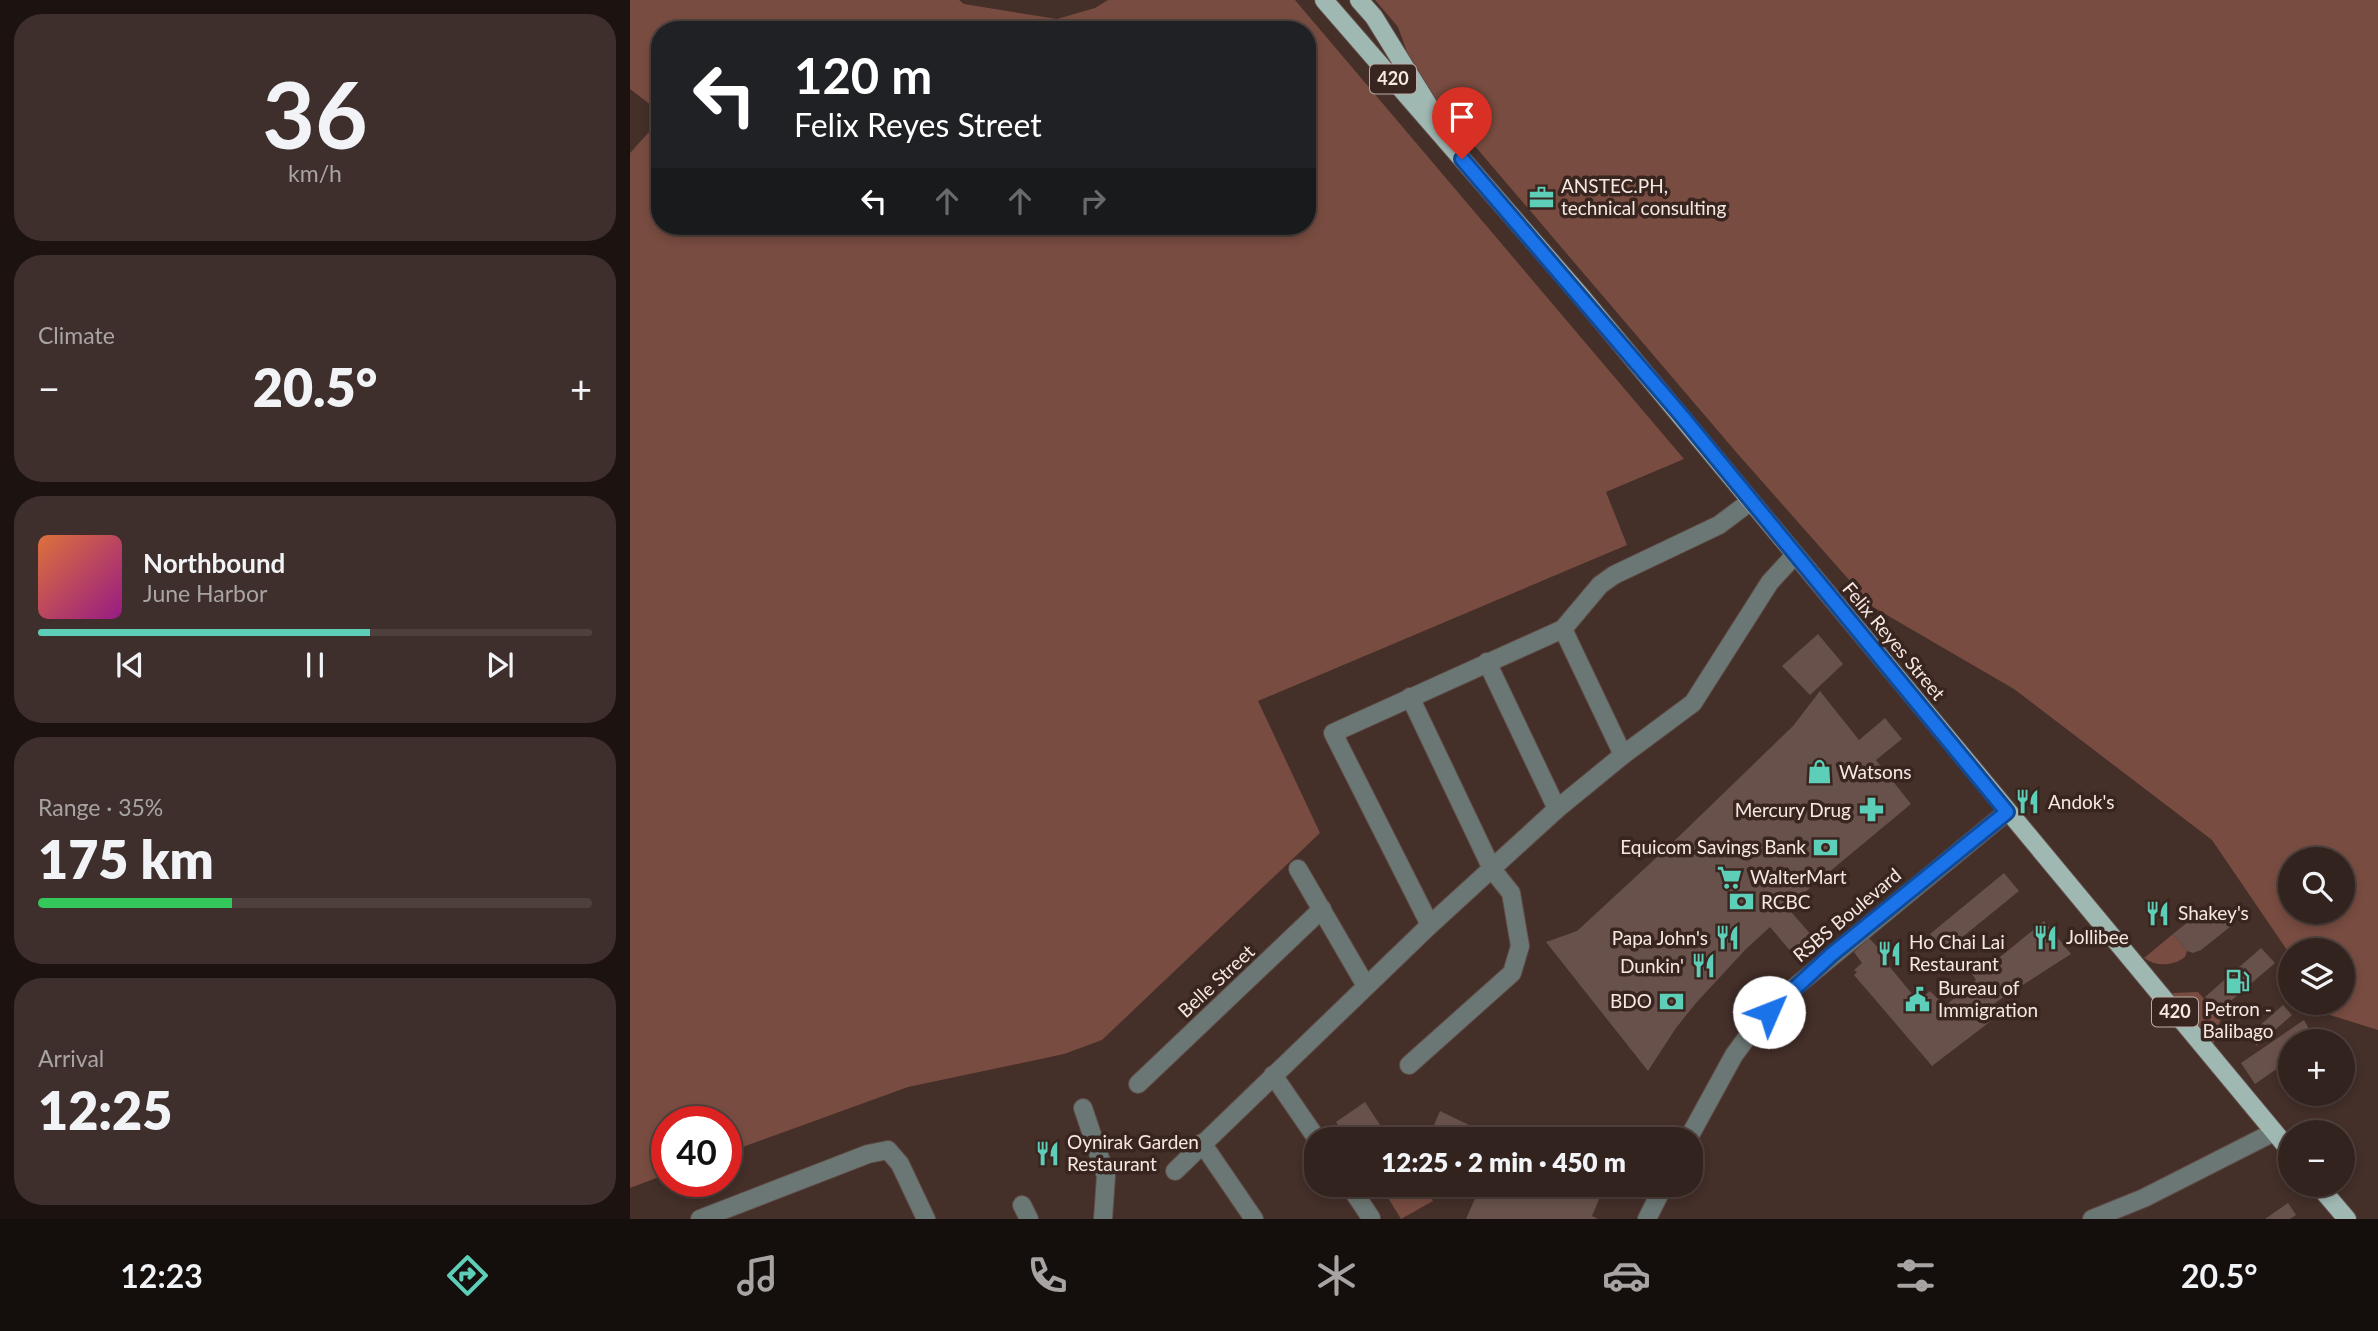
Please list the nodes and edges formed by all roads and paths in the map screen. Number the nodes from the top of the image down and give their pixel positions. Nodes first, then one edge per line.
1 (1324, 0) edge
2 (1359, 0) edge
3 (1462, 159) junction
4 (1751, 501) junction
5 (1795, 555) junction
6 (1563, 629) junction
7 (1488, 662) junction
8 (1410, 697) junction
9 (1623, 755) junction
10 (1557, 809) junction
11 (2007, 812) junction
12 (1298, 869) dead end
13 (1492, 869) junction
14 (1322, 909) junction
15 (1430, 925) junction
16 (1366, 986) junction
17 (1409, 1065) dead end
18 (1273, 1075) junction
19 (1138, 1084) dead end
20 (1083, 1108) dead end
21 (1309, 1127) edge
22 (1695, 1127) edge
23 (2274, 1132) junction
24 (2278, 1137) edge
25 (1202, 1143) junction
26 (1175, 1171) dead end
27 (1357, 1197) edge
28 (1658, 1197) edge
29 (2328, 1197) edge
30 (709, 1217) edge
31 (924, 1218) edge
32 (1371, 1218) edge
33 (1103, 1219) edge
34 (1254, 1219) edge
35 (1647, 1219) edge
36 (2092, 1219) edge
37 (2347, 1219) edge

1 - 3 main road, Felix Reyes Street / 420
2 - 3 main road, Felix Reyes Street / 420
3 - 4 main road, Felix Reyes Street / 420
4 - 5 main road, Felix Reyes Street / 420
4 - 6 street
5 - 9 street
5 - 11 main road, Felix Reyes Street / 420
6 - 7 street
6 - 9 street
7 - 8 street
7 - 10 street
8 - 13 street
8 - 15 street
9 - 10 street
10 - 13 street
11 - 22 street, RSBS Boulevard
11 - 23 main road, Felix Reyes Street / 420
12 - 14 street
13 - 15 street
13 - 17 street
14 - 16 street
14 - 19 street, Belle Street
15 - 16 street
16 - 18 street
18 - 21 street
18 - 25 street
20 - 33 street
23 - 24 main road, Felix Reyes Street / 420
23 - 36 street
25 - 26 street
25 - 34 street
27 - 32 street
28 - 35 street
29 - 37 main road
30 - 31 street

